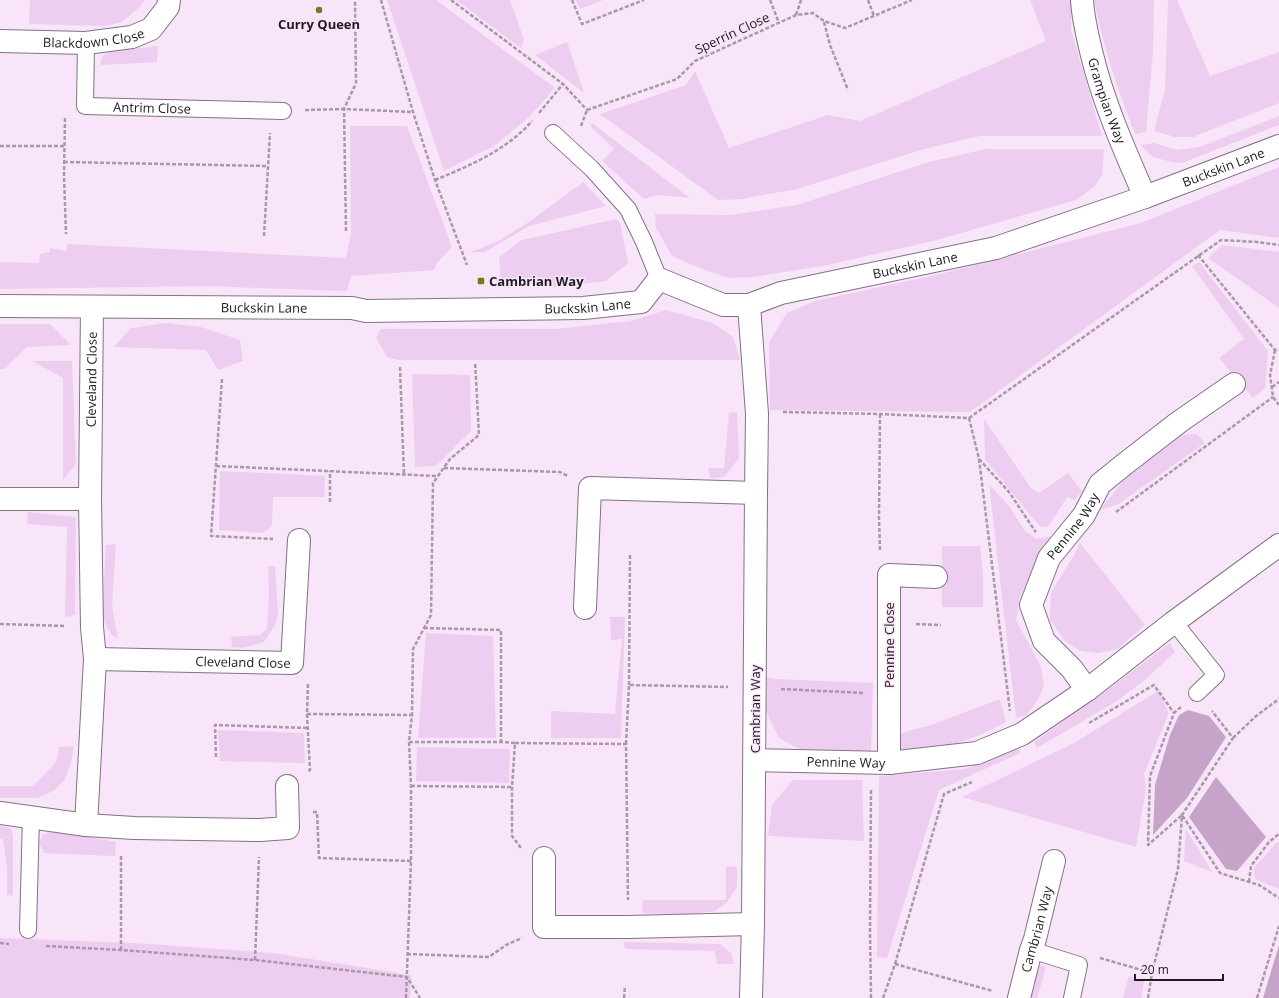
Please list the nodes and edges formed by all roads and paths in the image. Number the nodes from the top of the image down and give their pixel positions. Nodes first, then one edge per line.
1 (168, 0) edge
2 (355, 0) edge
3 (381, 0) edge
4 (451, 0) edge
5 (572, 0) edge
6 (644, 0) edge
7 (770, 0) edge
8 (801, 0) edge
9 (868, 0) edge
10 (912, 0) edge
11 (1082, 0) edge
12 (796, 16) junction
13 (874, 16) junction
14 (824, 21) junction
15 (779, 23) junction
16 (0, 41) edge
17 (86, 43) junction
18 (564, 84) junction
19 (848, 90) dead end
20 (344, 109) junction
21 (277, 111) junction
22 (413, 112) junction
23 (538, 113) dead end
24 (65, 116) dead end
25 (533, 119) dead end
26 (553, 133) dead end
27 (0, 146) edge
28 (65, 146) junction
29 (1279, 146) edge
30 (64, 162) junction
31 (267, 166) junction
32 (435, 180) junction
33 (1145, 197) junction
34 (346, 231) dead end
35 (66, 234) dead end
36 (264, 236) dead end
37 (1279, 244) edge
38 (1198, 255) junction
39 (468, 265) dead end
40 (659, 280) junction
41 (749, 305) junction
42 (0, 306) edge
43 (92, 307) junction
44 (1275, 350) junction
45 (1279, 350) edge
46 (475, 362) dead end
47 (400, 367) dead end
48 (222, 379) dead end
49 (1279, 382) edge
50 (1234, 384) dead end
51 (1272, 387) junction
52 (1273, 396) junction
53 (1279, 405) edge
54 (781, 412) dead end
55 (880, 414) junction
56 (969, 418) junction
57 (979, 459) junction
58 (216, 466) junction
59 (444, 468) junction
60 (330, 471) junction
61 (404, 475) junction
62 (438, 476) junction
63 (590, 488) junction
64 (756, 493) junction
65 (0, 499) edge
66 (90, 499) junction
67 (330, 502) dead end
68 (1112, 515) dead end
69 (1041, 533) dead end
70 (299, 540) joint
71 (1279, 545) edge
72 (630, 554) dead end
73 (889, 575) junction
74 (936, 577) dead end
75 (585, 608) dead end
76 (1174, 622) junction
77 (0, 624) edge
78 (92, 627) junction
79 (424, 628) junction
80 (94, 659) junction
81 (292, 663) junction
82 (629, 685) junction
83 (754, 688) junction
84 (1087, 690) junction
85 (1197, 693) joint
86 (889, 695) junction
87 (1279, 698) edge
88 (1010, 711) dead end
89 (307, 714) junction
90 (412, 715) junction
91 (1088, 724) dead end
92 (308, 728) junction
93 (1233, 738) junction
94 (409, 742) junction
95 (502, 742) junction
96 (515, 743) junction
97 (626, 744) junction
98 (216, 757) dead end
99 (755, 760) junction
100 (880, 763) junction
101 (979, 779) dead end
102 (287, 786) joint
103 (411, 786) junction
104 (512, 787) junction
105 (317, 812) dead end
106 (0, 814) edge
107 (1182, 815) junction
108 (31, 817) junction
109 (86, 825) junction
110 (121, 827) junction
111 (260, 830) junction
112 (1279, 834) edge
113 (512, 836) dead end
114 (544, 858) dead end
115 (411, 861) junction
116 (1054, 861) dead end
117 (1249, 882) junction
118 (1279, 898) edge
119 (753, 924) junction
120 (1279, 926) edge
121 (544, 927) junction
122 (628, 927) junction
123 (28, 930) dead end
124 (0, 943) edge
125 (15, 944) dead end
126 (45, 946) dead end
127 (121, 950) junction
128 (1031, 950) junction
129 (407, 954) junction
130 (255, 960) junction
131 (895, 964) junction
132 (407, 977) junction
133 (625, 986) dead end
134 (997, 992) dead end
135 (406, 998) edge
136 (420, 998) edge
137 (624, 998) edge
138 (751, 998) edge
139 (871, 998) edge
140 (883, 998) edge
141 (1019, 998) edge
142 (1072, 998) edge
143 (1148, 998) edge
144 (1258, 998) edge

1 - 17 street, Blackdown Close
2 - 20 path
3 - 22 path
4 - 18 path
5 - 6 path
7 - 15 path
8 - 12 path
9 - 13 path
10 - 13 path, Sperrin Close
11 - 33 street, Grampian Way
12 - 14 path, Sperrin Close
12 - 15 path, Sperrin Close
13 - 14 path, Sperrin Close
14 - 19 path
15 - 18 path, Sperrin Close
16 - 17 street, Blackdown Close
17 - 21 lane, Antrim Close
18 - 23 path
20 - 21 path
20 - 22 path
20 - 34 path
21 - 31 path
22 - 32 path
24 - 28 path
25 - 32 path
26 - 40 lane
27 - 28 path
28 - 30 path
29 - 33 street, Buckskin Lane
30 - 31 path
30 - 35 path
31 - 36 path
32 - 39 path
33 - 41 street, Buckskin Lane
37 - 38 path
38 - 44 path
38 - 56 path
40 - 41 street, Buckskin Lane
40 - 43 street, Buckskin Lane
41 - 64 street, Cambrian Way
42 - 43 street, Buckskin Lane
43 - 66 street, Cleveland Close
44 - 45 path
44 - 51 path
46 - 59 path
47 - 61 path
48 - 58 path
49 - 51 path
50 - 84 street, Pennine Way
51 - 52 path
52 - 53 path
52 - 68 path
54 - 55 path
55 - 56 path
55 - 73 path
56 - 57 path
57 - 69 path
57 - 88 path
58 - 60 path
58 - 70 path
59 - 62 path
59 - 63 path
60 - 61 path
60 - 67 path
61 - 62 path
62 - 79 path
63 - 64 street
63 - 75 street
64 - 83 street, Cambrian Way
65 - 66 street
66 - 78 street, Cleveland Close
70 - 81 street, Cleveland Close
71 - 76 street, Pennine Way
72 - 82 path
73 - 74 street
73 - 86 street, Pennine Close
76 - 84 street, Pennine Way
76 - 85 lane
77 - 78 path
78 - 80 street, Cleveland Close
79 - 90 path
79 - 95 path
80 - 81 street, Cleveland Close
80 - 109 street, Cleveland Close
81 - 89 path
82 - 83 path
82 - 97 path
83 - 86 path
83 - 99 street, Cambrian Way
84 - 100 street, Pennine Way
85 - 93 path
86 - 100 street, Pennine Close
87 - 93 path
89 - 90 path
89 - 92 path
90 - 94 path
91 - 107 path
92 - 98 path
92 - 102 path
93 - 107 path
94 - 95 path
94 - 103 path
95 - 96 path
96 - 97 path
96 - 104 path
97 - 122 path
99 - 100 street, Pennine Way
99 - 119 street, Cambrian Way
100 - 139 path
101 - 131 path
102 - 111 street
103 - 104 path
103 - 115 path
104 - 113 path
105 - 115 path
106 - 108 street
107 - 117 path
107 - 143 path
108 - 109 street
108 - 123 lane
109 - 110 street
110 - 111 street
110 - 127 path
111 - 130 path
112 - 117 path
114 - 121 street
115 - 129 path
116 - 128 street, Cambrian Way
117 - 118 path
119 - 122 street
119 - 138 street, Cambrian Way
120 - 144 path
121 - 122 street
121 - 129 path
124 - 125 path
126 - 127 path
127 - 130 path
128 - 141 street, Cambrian Way
128 - 142 lane
129 - 132 path
130 - 132 path
131 - 134 path
131 - 140 path
132 - 135 path
132 - 136 path
133 - 137 path

